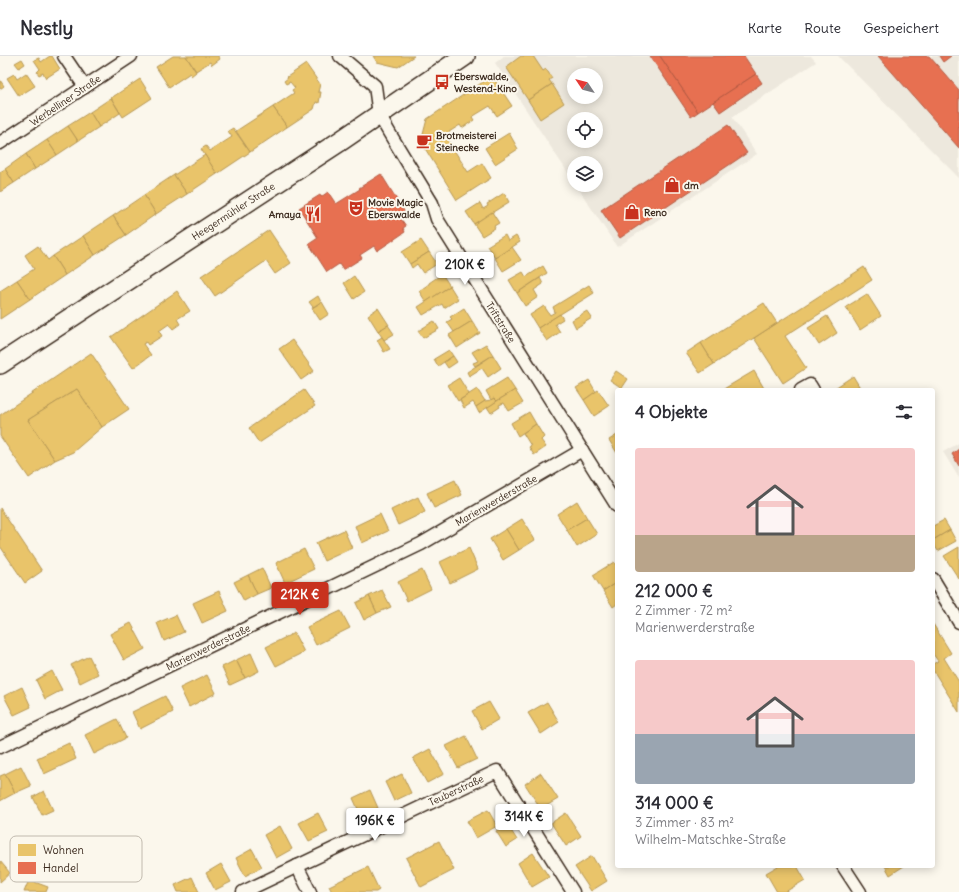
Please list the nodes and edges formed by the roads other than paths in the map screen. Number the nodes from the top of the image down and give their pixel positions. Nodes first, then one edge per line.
1 (64, 56) edge
2 (131, 56) edge
3 (340, 56) edge
4 (465, 56) edge
5 (85, 87) junction
6 (379, 115) junction
7 (0, 144) edge
8 (0, 364) edge
9 (582, 450) junction
10 (615, 501) edge
11 (935, 581) edge
12 (959, 622) edge
13 (0, 747) edge
14 (297, 866) junction
15 (844, 868) edge
16 (243, 892) edge
17 (310, 892) edge
18 (573, 892) edge
19 (860, 892) edge

1 - 5 street
2 - 5 street, Werbelliner Straße
3 - 6 street
4 - 6 main road, Heegermühler Straße
5 - 7 street, Werbelliner Straße
6 - 8 main road, Heegermühler Straße
6 - 9 street, Triftstraße
9 - 10 street, Triftstraße
9 - 13 street, Marienwerderstraße
11 - 12 street
14 - 16 street, Teuberstraße
14 - 17 street
14 - 18 street, Teuberstraße
15 - 19 street

